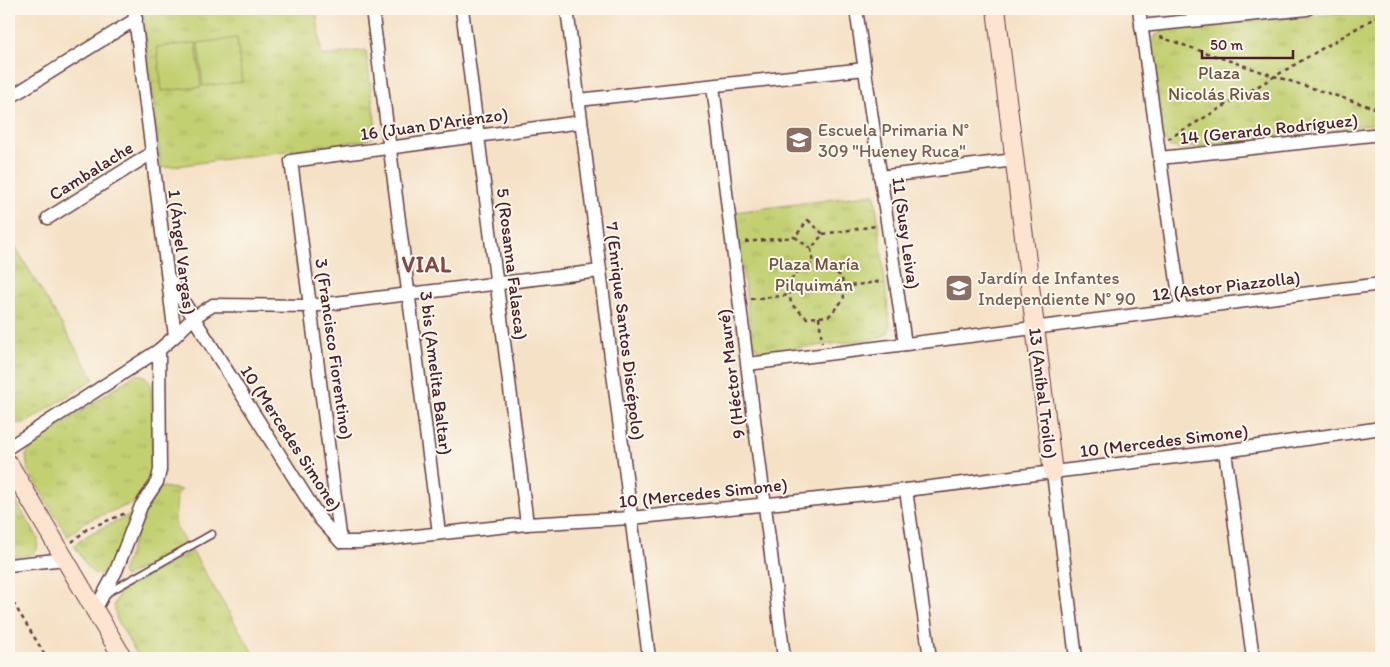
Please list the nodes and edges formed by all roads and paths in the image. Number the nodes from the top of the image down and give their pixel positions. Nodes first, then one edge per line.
1 (372, 9) edge
2 (462, 9) edge
3 (567, 9) edge
4 (856, 9) edge
5 (996, 9) edge
6 (1139, 9) edge
7 (1307, 9) edge
8 (135, 14) edge
9 (1381, 14) edge
10 (1142, 29) junction
11 (865, 69) junction
12 (1274, 76) junction
13 (713, 86) junction
14 (9, 98) edge
15 (578, 100) junction
16 (1381, 110) edge
17 (581, 122) junction
18 (1381, 134) edge
19 (478, 136) junction
20 (390, 148) junction
21 (1159, 152) junction
22 (152, 154) junction
23 (1014, 160) junction
24 (291, 161) joint
25 (880, 177) junction
26 (48, 218) dead end
27 (887, 224) junction
28 (823, 234) junction
29 (795, 237) junction
30 (733, 244) junction
31 (811, 250) junction
32 (813, 265) junction
33 (600, 271) junction
34 (168, 277) junction
35 (895, 279) junction
36 (497, 283) junction
37 (1381, 284) edge
38 (843, 287) junction
39 (408, 294) junction
40 (790, 295) junction
41 (740, 301) junction
42 (310, 306) junction
43 (1181, 310) junction
44 (819, 317) junction
45 (193, 318) junction
46 (1035, 328) junction
47 (175, 336) junction
48 (905, 344) junction
49 (159, 350) junction
50 (825, 354) junction
51 (748, 364) junction
52 (1381, 428) edge
53 (9, 447) edge
54 (1226, 451) junction
55 (9, 464) edge
56 (1053, 473) junction
57 (906, 490) junction
58 (764, 505) junction
59 (141, 506) junction
60 (631, 518) junction
61 (528, 524) junction
62 (439, 533) junction
63 (212, 534) dead end
64 (341, 542) junction
65 (62, 555) junction
66 (9, 565) edge
67 (9, 596) edge
68 (99, 602) junction
69 (47, 658) edge
70 (123, 658) edge
71 (649, 658) edge
72 (784, 658) edge
73 (930, 658) edge
74 (1076, 658) edge
75 (1253, 658) edge

1 - 20 street, 3 bis (Amelita Baltar)
2 - 19 street, 5 (Rosanna Falasca)
3 - 15 street, 7 (Enrique Santos Discépolo)
4 - 11 street, 11 (Susy Leiva)
5 - 23 street, 13 (Aníbal Troilo)
6 - 10 street
7 - 10 street
8 - 14 street
8 - 22 street, 1 (Ángel Vargas)
9 - 12 path
10 - 12 path
10 - 21 street
11 - 13 street
11 - 25 street, 11 (Susy Leiva)
12 - 16 path
12 - 21 path
13 - 15 street
13 - 30 street, 9 (Héctor Mauré)
15 - 17 street, 7 (Enrique Santos Discépolo)
17 - 19 street, 16 (Juan D'Arienzo)
17 - 33 street, 7 (Enrique Santos Discépolo)
18 - 21 street, 14 (Gerardo Rodríguez)
19 - 20 street, 16 (Juan D'Arienzo)
19 - 36 street, 5 (Rosanna Falasca)
20 - 24 street, 16 (Juan D'Arienzo)
20 - 39 street, 3 bis (Amelita Baltar)
21 - 43 street
22 - 26 street, Cambalache
22 - 34 street, 1 (Ángel Vargas)
23 - 25 street
23 - 46 street, 13 (Aníbal Troilo)
24 - 42 street, 3 (Francisco Fiorentino)
25 - 27 street, 11 (Susy Leiva)
27 - 28 path
27 - 35 street, 11 (Susy Leiva)
28 - 29 path
28 - 31 path
29 - 30 path
29 - 31 path
30 - 41 street, 9 (Héctor Mauré)
31 - 32 path
32 - 38 path
32 - 40 path
33 - 36 street
33 - 60 street, 7 (Enrique Santos Discépolo)
34 - 45 street, 10 (Mercedes Simone)
34 - 47 street, 1 (Ángel Vargas)
35 - 38 path
35 - 48 street, 11 (Susy Leiva)
36 - 39 street
36 - 61 street, 5 (Rosanna Falasca)
37 - 43 street, 12 (Astor Piazzolla)
38 - 44 path
39 - 42 street
39 - 62 street, 3 bis (Amelita Baltar)
40 - 41 path
40 - 44 path
41 - 51 street, 9 (Héctor Mauré)
42 - 45 street
42 - 64 street, 3 (Francisco Fiorentino)
43 - 46 street, 12 (Astor Piazzolla)
44 - 50 path
45 - 47 street
45 - 64 street, 10 (Mercedes Simone)
46 - 48 street, 12 (Astor Piazzolla)
46 - 56 street, 13 (Aníbal Troilo)
47 - 49 street, 1 (Ángel Vargas)
48 - 50 street, 12 (Astor Piazzolla)
49 - 53 street
49 - 59 street
50 - 51 street, 12 (Astor Piazzolla)
51 - 58 street, 9 (Héctor Mauré)
52 - 54 street, 10 (Mercedes Simone)
54 - 56 street, 10 (Mercedes Simone)
54 - 75 street
55 - 65 street
56 - 57 street, 10 (Mercedes Simone)
56 - 74 street, 13 (Aníbal Troilo)
57 - 58 street, 10 (Mercedes Simone)
57 - 73 street
58 - 60 street, 10 (Mercedes Simone)
58 - 72 street, 9 (Héctor Mauré)
59 - 65 path
59 - 68 street
60 - 61 street, 10 (Mercedes Simone)
60 - 71 street, 7 (Enrique Santos Discépolo)
61 - 62 street, 10 (Mercedes Simone)
62 - 64 street, 10 (Mercedes Simone)
63 - 68 lane
65 - 66 street
65 - 68 street
67 - 69 path
68 - 70 street

